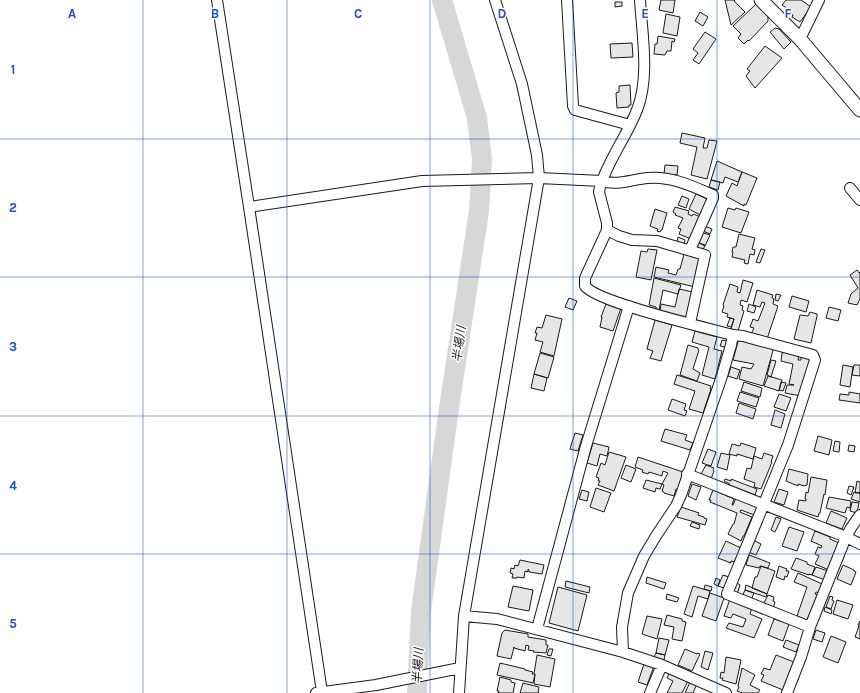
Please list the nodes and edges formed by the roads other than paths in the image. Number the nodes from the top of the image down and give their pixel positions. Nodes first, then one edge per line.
1 (217, 0) edge
2 (495, 0) edge
3 (567, 0) edge
4 (640, 0) edge
5 (762, 0) edge
6 (819, 0) edge
7 (800, 39) junction
8 (860, 110) edge
9 (630, 125) junction
10 (535, 178) junction
11 (602, 181) junction
12 (850, 188) dead end
13 (860, 200) edge
14 (250, 207) junction
15 (607, 230) junction
16 (690, 250) junction
17 (630, 306) junction
18 (690, 323) junction
19 (733, 335) junction
20 (687, 474) junction
21 (764, 505) junction
22 (860, 516) edge
23 (846, 537) junction
24 (860, 544) edge
25 (464, 616) junction
26 (810, 628) junction
27 (537, 629) junction
28 (623, 652) junction
29 (662, 666) junction
30 (457, 669) junction
31 (318, 692) edge
32 (459, 693) edge
33 (650, 693) edge
34 (726, 693) edge
35 (787, 693) edge

1 - 14 street
2 - 10 street
3 - 9 street
4 - 9 street
5 - 7 street
6 - 7 street
7 - 8 street
9 - 11 street
10 - 11 street
10 - 14 street
10 - 25 street
11 - 15 street
11 - 16 street
12 - 13 street
14 - 31 street
15 - 16 street
15 - 17 street
16 - 18 street
17 - 18 street
17 - 27 street
18 - 19 street
19 - 20 street
19 - 21 street
20 - 21 street
20 - 28 street
21 - 23 street
21 - 26 street
22 - 23 street
23 - 24 street
23 - 26 street
25 - 27 street
25 - 30 street
26 - 35 street
27 - 28 street
28 - 29 street
29 - 33 street
29 - 34 street
30 - 31 street
30 - 32 street

